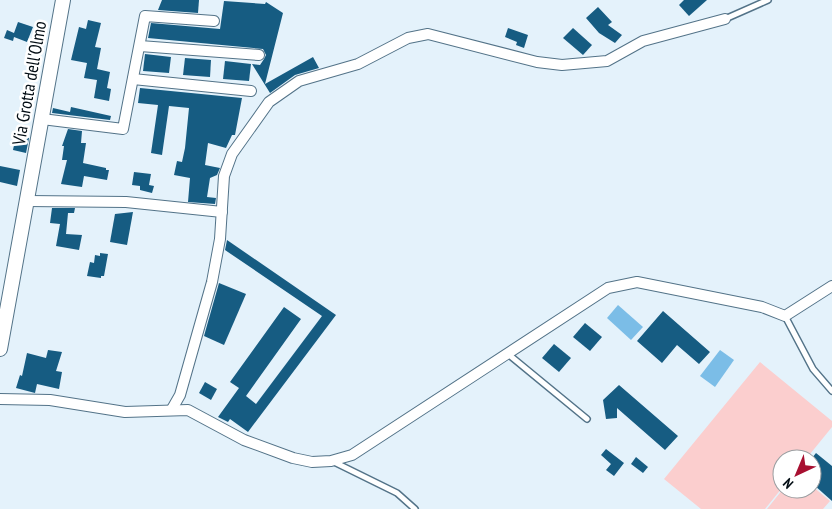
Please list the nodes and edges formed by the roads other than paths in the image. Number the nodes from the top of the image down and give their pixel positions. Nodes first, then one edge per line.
1 (63, 0) edge
2 (768, 0) edge
3 (725, 19) joint
4 (214, 21) dead end
5 (140, 46) junction
6 (258, 55) dead end
7 (133, 79) junction
8 (251, 91) dead end
9 (42, 118) junction
10 (28, 201) junction
11 (222, 212) junction
12 (832, 286) edge
13 (785, 316) junction
14 (0, 349) edge
15 (507, 354) junction
16 (832, 391) edge
17 (0, 399) edge
18 (172, 409) junction
19 (587, 418) dead end
20 (331, 461) junction
21 (415, 509) edge

1 - 9 street, Via Grotta dell'Olmo
2 - 3 lane
3 - 11 street
4 - 5 street
5 - 6 street
5 - 7 street
7 - 8 street
7 - 9 street
9 - 10 street, Via Grotta dell'Olmo
10 - 11 street
10 - 14 street, Via Grotta dell'Olmo
11 - 18 street
12 - 13 street
13 - 15 street
13 - 16 lane
15 - 19 lane
15 - 20 street
17 - 18 street
18 - 20 street
20 - 21 lane

